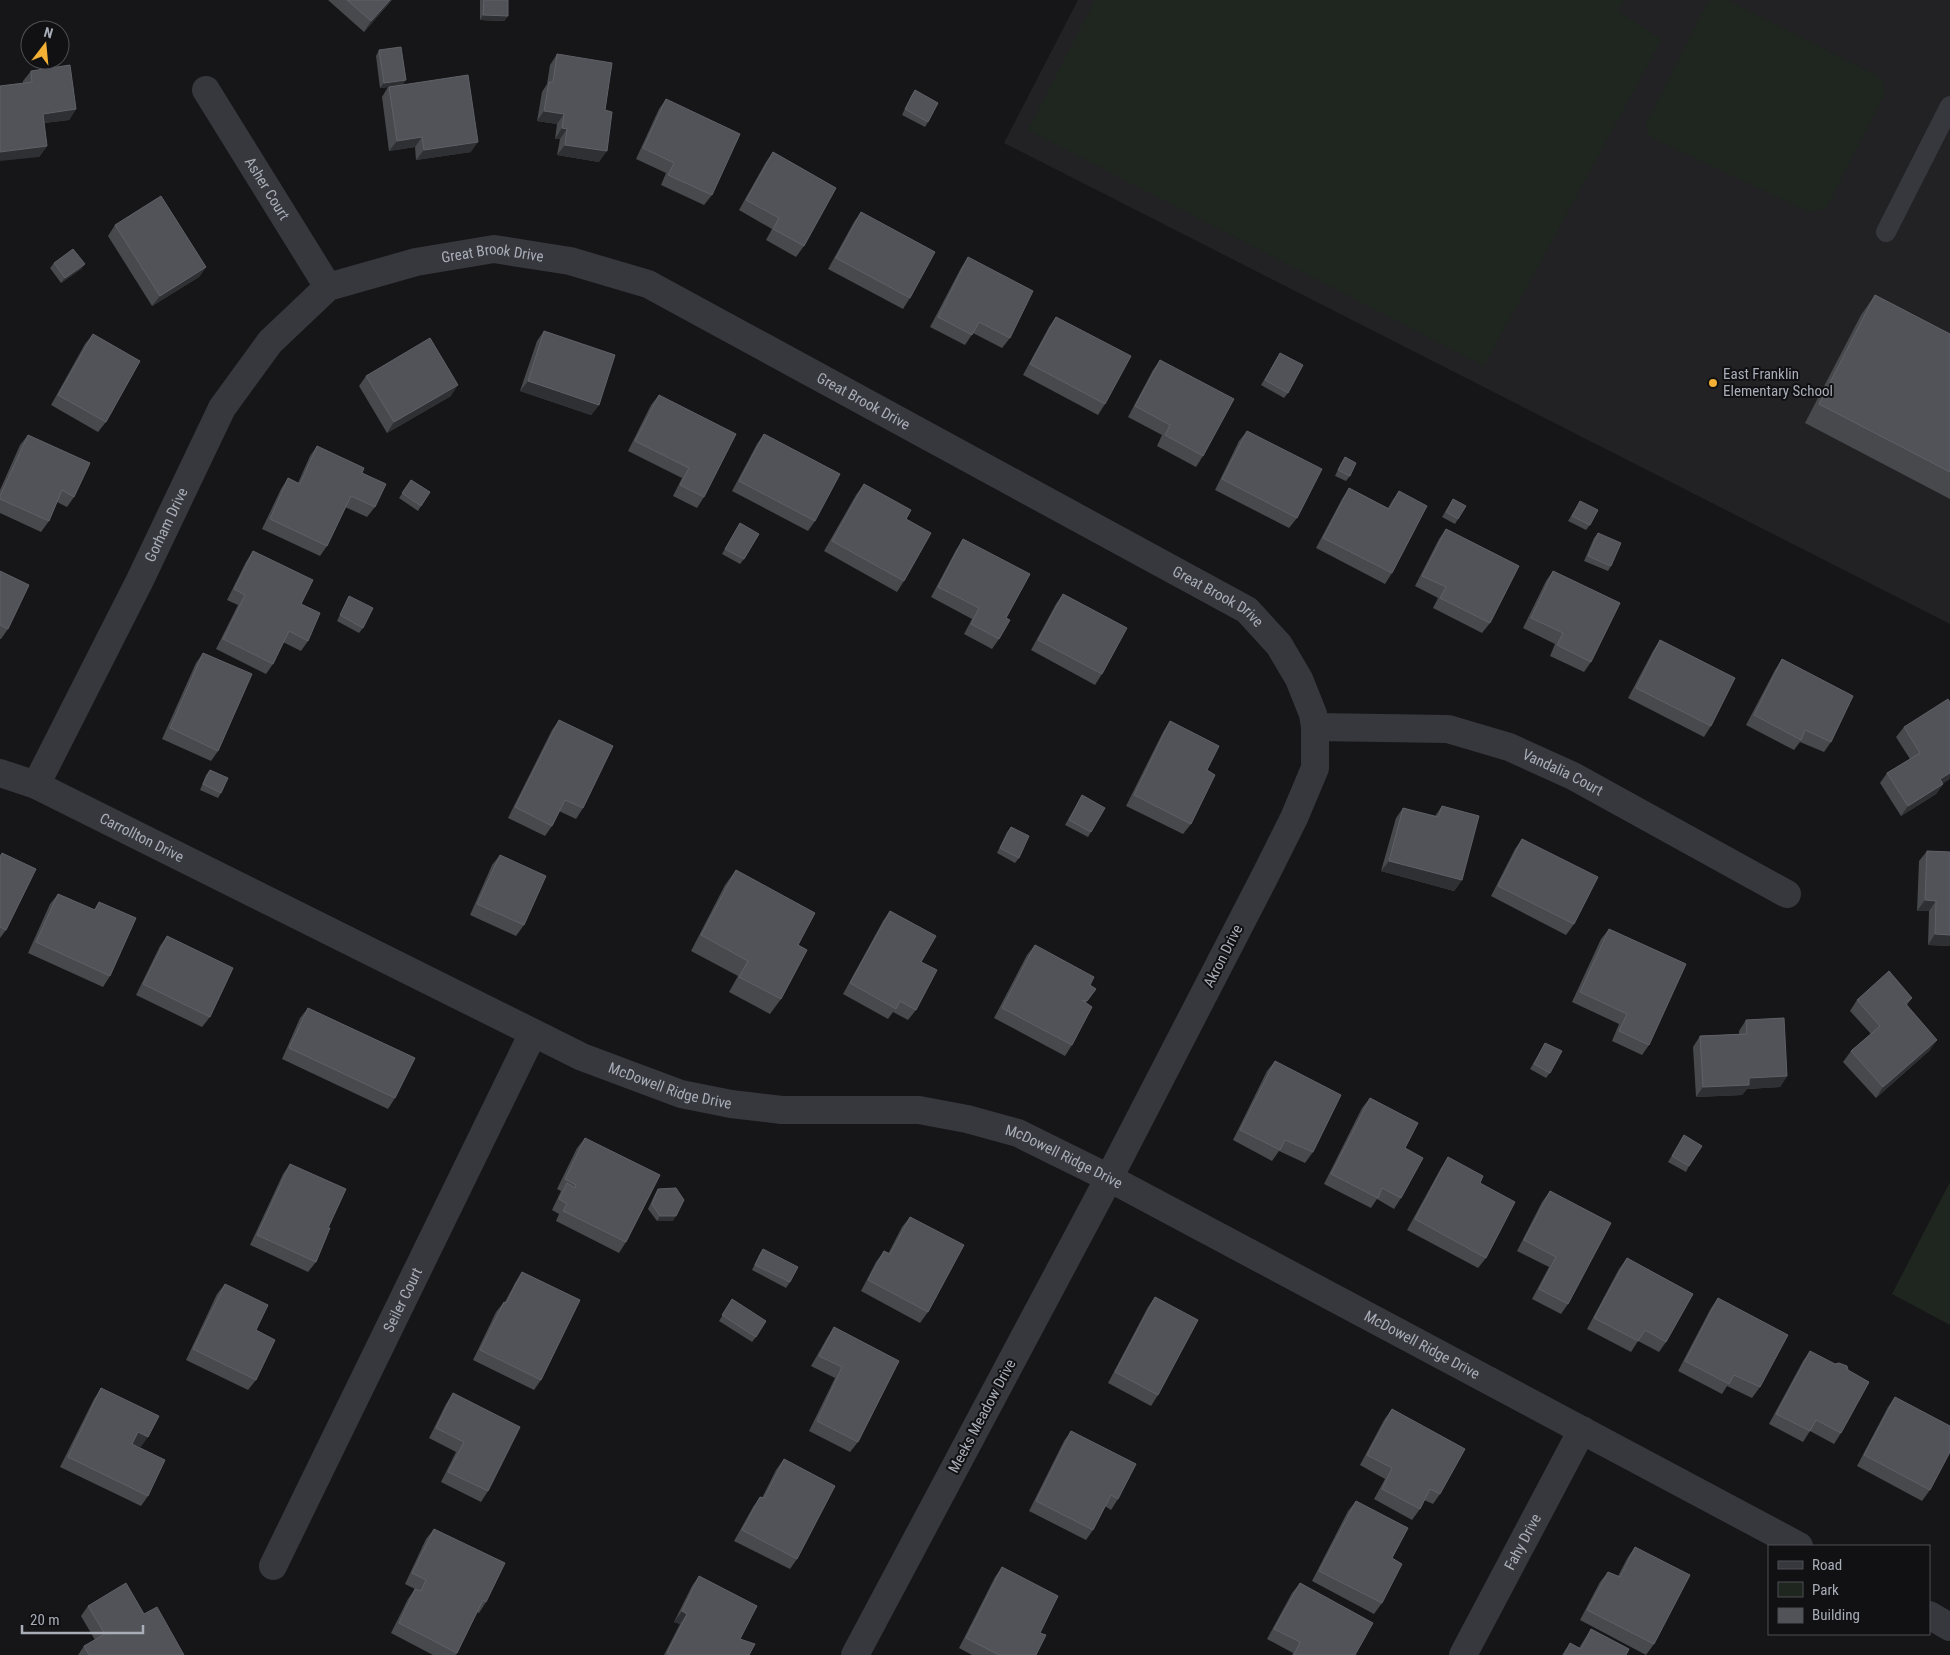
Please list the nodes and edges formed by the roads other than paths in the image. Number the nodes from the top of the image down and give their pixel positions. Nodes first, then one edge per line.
1 (206, 90) dead end
2 (1950, 106) edge
3 (1886, 232) dead end
4 (328, 287) junction
5 (1315, 727) junction
6 (0, 773) edge
7 (36, 785) junction
8 (1787, 894) dead end
9 (282, 907) joint
10 (533, 1033) junction
11 (1109, 1178) junction
12 (1582, 1430) junction
13 (1797, 1545) edge
14 (273, 1566) dead end
15 (1930, 1616) edge
16 (1950, 1627) edge
17 (855, 1655) edge
18 (1462, 1655) edge

1 - 4 street, Asher Court
2 - 3 lane
4 - 5 street, Great Brook Drive
4 - 7 street, Gorham Drive
5 - 8 street, Vandalia Court
5 - 11 street, Akron Drive
6 - 7 street, Carrollton Drive
7 - 9 street, Carrollton Drive
9 - 10 street, McDowell Ridge Drive
10 - 11 street, McDowell Ridge Drive
10 - 14 street, Seiler Court
11 - 12 street, McDowell Ridge Drive
11 - 17 street, Meeks Meadow Drive
12 - 13 street, McDowell Ridge Drive
12 - 18 street, Fahy Drive
15 - 16 street

